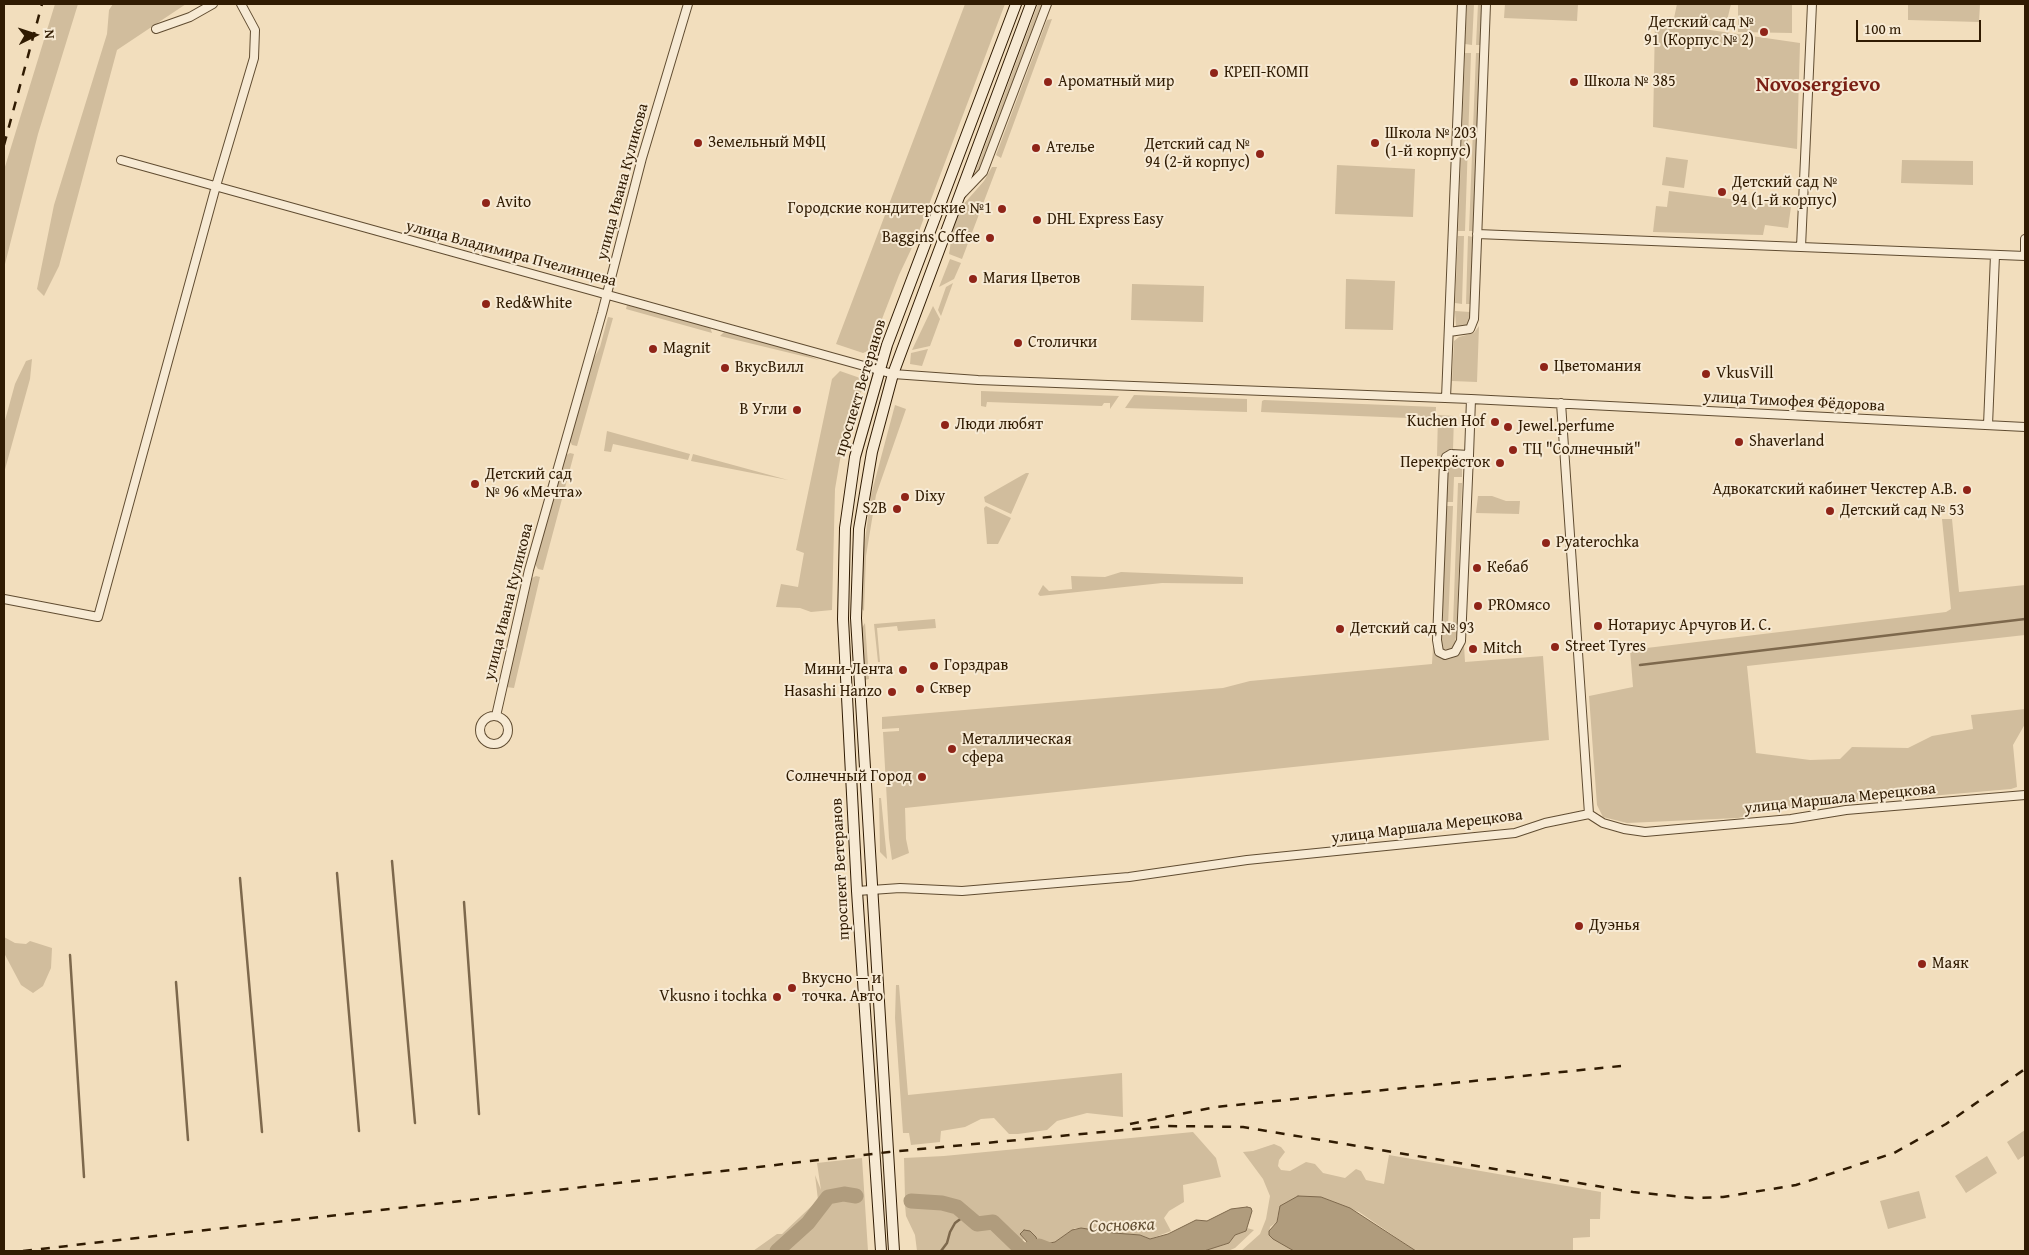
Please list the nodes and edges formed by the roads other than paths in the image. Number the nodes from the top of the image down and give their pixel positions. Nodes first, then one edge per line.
1 (214, 4) edge
2 (242, 4) edge
3 (688, 4) edge
4 (1016, 4) edge
5 (1031, 4) edge
6 (1047, 4) edge
7 (1462, 4) edge
8 (1486, 4) edge
9 (1812, 4) edge
10 (156, 29) dead end
11 (121, 160) dead end
12 (216, 186) junction
13 (958, 197) junction
14 (1477, 234) junction
15 (2025, 239) edge
16 (1801, 247) junction
17 (1995, 255) junction
18 (2025, 256) edge
19 (607, 294) junction
20 (1449, 332) junction
21 (879, 371) junction
22 (893, 374) junction
23 (1446, 398) junction
24 (1471, 399) junction
25 (1561, 403) junction
26 (1988, 425) junction
27 (2025, 427) edge
28 (1468, 455) junction
29 (4, 599) edge
30 (496, 716) dead end
31 (2025, 795) edge
32 (1589, 814) junction
33 (871, 890) junction
34 (857, 891) junction
35 (881, 1251) edge
36 (894, 1251) edge

1 - 10 street
2 - 12 street
3 - 19 street, улица Ивана Куликова
4 - 21 main road, проспект Ветеранов
5 - 13 main road, проспект Ветеранов
6 - 13 street
7 - 20 street
8 - 14 street
9 - 16 street
11 - 12 street, улица Владимира Пчелинцева
12 - 19 street, улица Владимира Пчелинцева
12 - 29 street
13 - 22 main road, проспект Ветеранов
14 - 16 street
14 - 20 street
15 - 18 street
16 - 17 street
17 - 18 street
17 - 26 street
19 - 21 street, улица Владимира Пчелинцева
19 - 30 street, улица Ивана Куликова
20 - 23 street
21 - 22 street, улица Владимира Пчелинцева
21 - 34 main road, проспект Ветеранов
22 - 23 street, улица Владимира Пчелинцева
22 - 33 main road, проспект Ветеранов
23 - 24 street, улица Тимофея Фёдорова
24 - 25 street, улица Тимофея Фёдорова
24 - 28 street
25 - 26 street, улица Тимофея Фёдорова
25 - 32 street
26 - 27 street, улица Тимофея Фёдорова
28 - 28 street
31 - 32 street, улица Маршала Мерецкова
32 - 33 street, улица Маршала Мерецкова
33 - 34 street, улица Маршала Мерецкова
33 - 36 main road, проспект Ветеранов
34 - 35 main road, проспект Ветеранов

